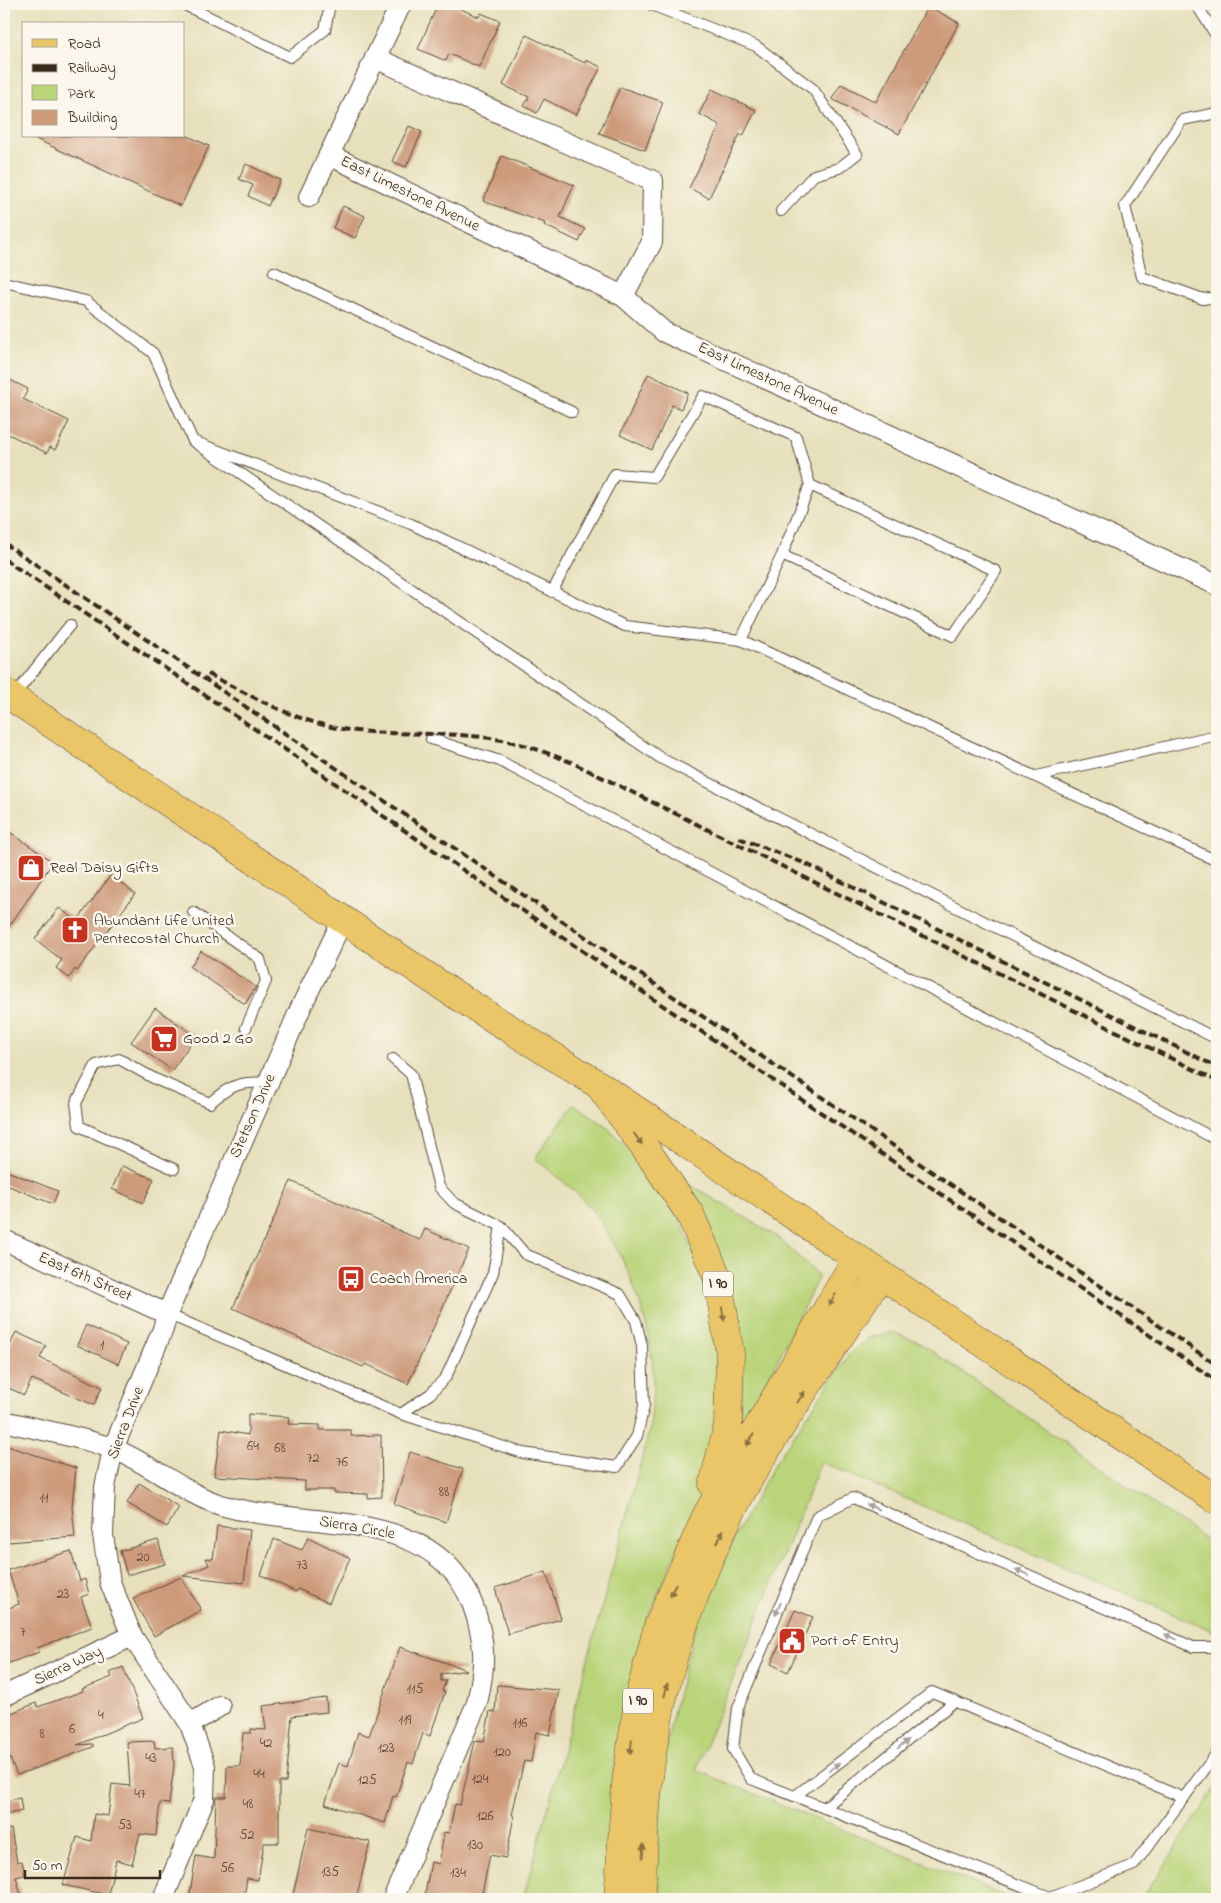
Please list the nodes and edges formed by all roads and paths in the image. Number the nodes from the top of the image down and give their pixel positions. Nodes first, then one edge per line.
1 (183, 4) edge
2 (330, 4) edge
3 (401, 4) edge
4 (649, 4) edge
5 (1196, 4) edge
6 (1217, 37) edge
7 (375, 58) junction
8 (1217, 113) edge
9 (329, 155) junction
10 (4, 181) edge
11 (4, 186) edge
12 (309, 197) dead end
13 (781, 211) dead end
14 (274, 272) dead end
15 (4, 282) edge
16 (623, 296) junction
17 (1217, 297) edge
18 (572, 412) dead end
19 (193, 441) junction
20 (810, 485) junction
21 (782, 555) junction
22 (1217, 585) edge
23 (552, 592) junction
24 (70, 625) dead end
25 (740, 640) junction
26 (8, 695) edge
27 (1217, 735) edge
28 (430, 739) dead end
29 (1036, 776) junction
30 (1217, 861) edge
31 (193, 912) dead end
32 (343, 919) junction
33 (246, 1028) dead end
34 (1217, 1039) edge
35 (393, 1059) dead end
36 (268, 1083) junction
37 (599, 1085) junction
38 (1217, 1140) edge
39 (174, 1169) dead end
40 (501, 1226) junction
41 (4, 1240) edge
42 (857, 1258) junction
43 (881, 1274) junction
44 (167, 1314) junction
45 (401, 1414) junction
46 (4, 1420) edge
47 (113, 1449) junction
48 (1217, 1500) edge
49 (706, 1514) junction
50 (132, 1636) junction
51 (1217, 1647) edge
52 (4, 1696) edge
53 (955, 1701) junction
54 (220, 1706) dead end
55 (190, 1724) junction
56 (1217, 1753) edge
57 (795, 1796) junction
58 (1184, 1798) junction
59 (824, 1808) junction
60 (163, 1899) edge
61 (393, 1899) edge
62 (618, 1899) edge
63 (641, 1899) edge

1 - 2 lane
3 - 7 street
4 - 13 lane
5 - 6 lane
7 - 9 street
7 - 16 street
8 - 17 lane
9 - 12 street
9 - 16 street, East Limestone Avenue
10 - 11 lane
14 - 18 lane
15 - 19 lane
16 - 22 street, East Limestone Avenue
19 - 23 lane
19 - 34 lane
20 - 21 lane
20 - 21 lane
20 - 23 lane
21 - 25 lane
23 - 25 lane
24 - 26 lane
25 - 29 lane
26 - 32 main road
27 - 29 lane
28 - 38 lane
29 - 30 lane
31 - 33 lane
32 - 36 street, Stetson Drive
32 - 37 main road
35 - 40 lane
36 - 39 lane
36 - 44 street, Stetson Drive
37 - 42 main road
37 -> 49 main road, I 90
40 - 45 lane
40 - 45 lane
41 - 44 street, East 6th Street
42 - 43 main road
42 -> 49 main road, I 90
43 - 48 main road
63 -> 43 main road
44 - 45 lane
44 - 47 street, Sierra Drive
46 - 47 street, Sierra Circle
47 - 50 street, Sierra Drive
47 - 61 street, Sierra Circle
49 -> 62 main road, I 90
50 - 52 street, Sierra Way
50 - 55 street, Sierra Drive
51 -> 57 lane
57 -> 53 lane
53 - 58 lane
59 -> 53 lane
54 - 55 street
55 - 60 street, Sierra Drive
56 - 58 lane
57 - 59 lane
58 - 59 lane

